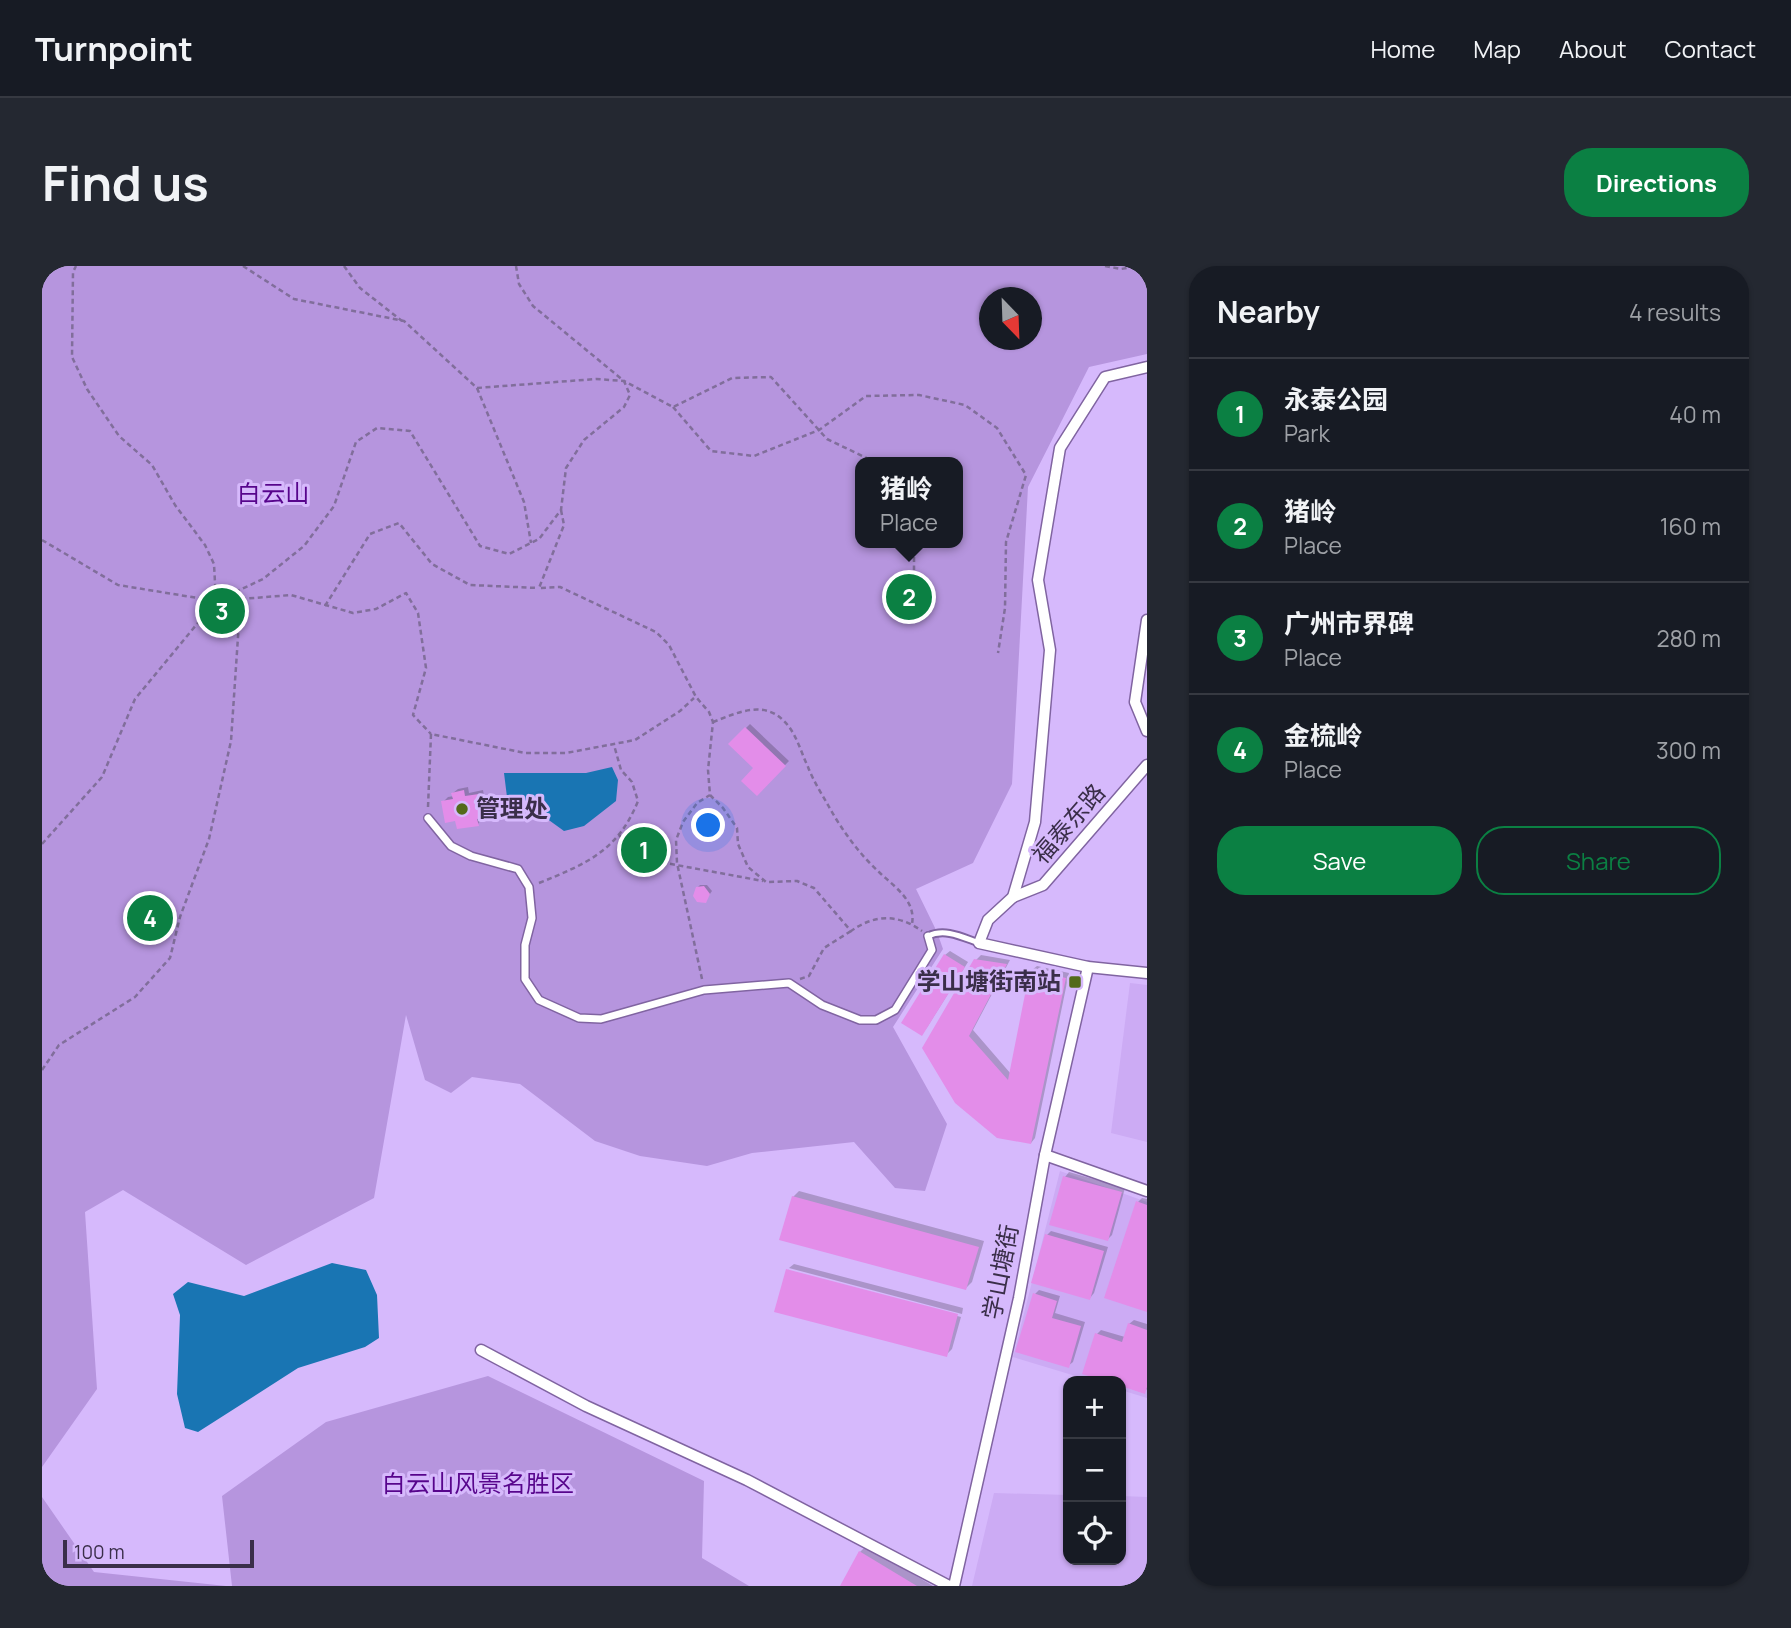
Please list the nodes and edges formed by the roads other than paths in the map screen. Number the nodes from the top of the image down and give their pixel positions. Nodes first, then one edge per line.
1 (1147, 367) edge
2 (1147, 620) edge
3 (1147, 731) edge
4 (1147, 765) edge
5 (428, 818) road end
6 (1013, 897) junction
7 (928, 936) joint
8 (979, 943) junction
9 (1088, 967) junction
10 (1147, 973) edge
11 (1045, 1155) junction
12 (1147, 1191) edge
13 (481, 1350) dead end
14 (952, 1586) edge

1 - 6 street
2 - 3 street
4 - 6 street, 福泰东路
5 - 7 street
6 - 8 street
7 - 8 lane
8 - 9 street
9 - 10 street
9 - 11 street, 学山塘街
11 - 12 street
11 - 14 street, 学山塘街
13 - 14 street

